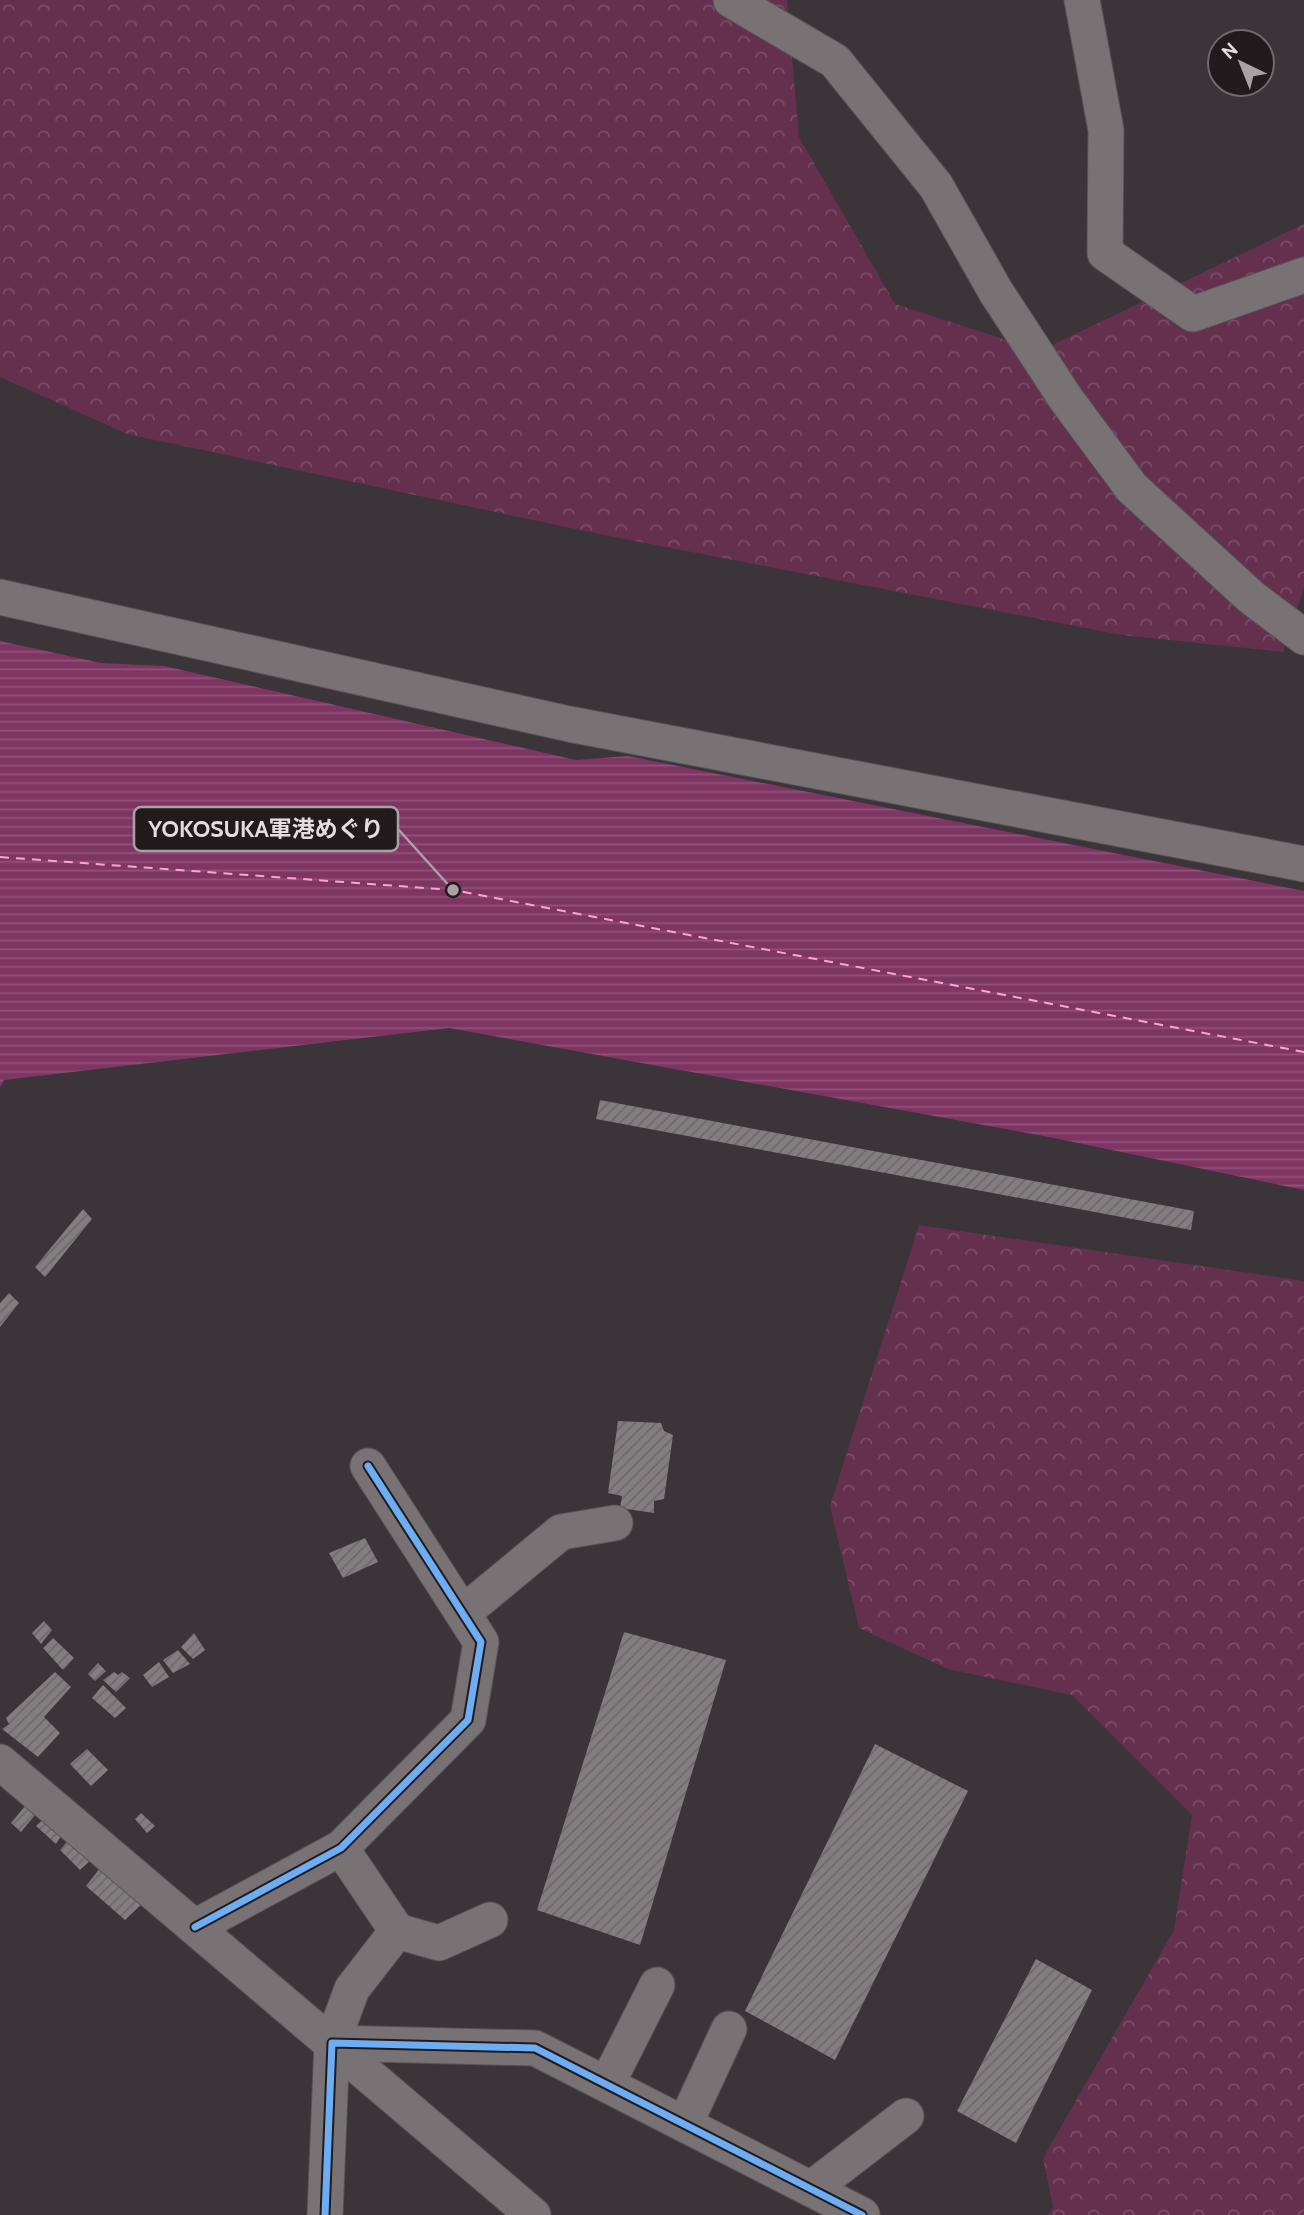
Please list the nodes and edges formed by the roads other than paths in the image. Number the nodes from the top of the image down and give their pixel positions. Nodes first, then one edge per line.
1 (731, 0) edge
2 (1082, 0) edge
3 (1304, 275) edge
4 (0, 597) edge
5 (1304, 637) edge
6 (1304, 864) edge
7 (368, 1466) dead end
8 (615, 1523) dead end
9 (463, 1613) junction
10 (0, 1762) edge
11 (341, 1848) junction
12 (490, 1920) dead end
13 (195, 1927) junction
14 (397, 1931) junction
15 (657, 1985) dead end
16 (729, 2029) dead end
17 (332, 2043) junction
18 (607, 2084) junction
19 (906, 2116) dead end
20 (685, 2124) junction
21 (811, 2189) junction
22 (526, 2213) edge
23 (325, 2215) edge
24 (862, 2215) edge

1 - 5 street
2 - 3 street
4 - 6 street
7 - 9 street
8 - 9 street
9 - 11 street
10 - 13 street
11 - 13 street
11 - 14 street
12 - 14 street
13 - 17 street
14 - 17 street
15 - 18 street
16 - 20 street
17 - 18 street
17 - 22 street
17 - 23 street
18 - 20 street
19 - 21 street
20 - 21 street
21 - 24 street

